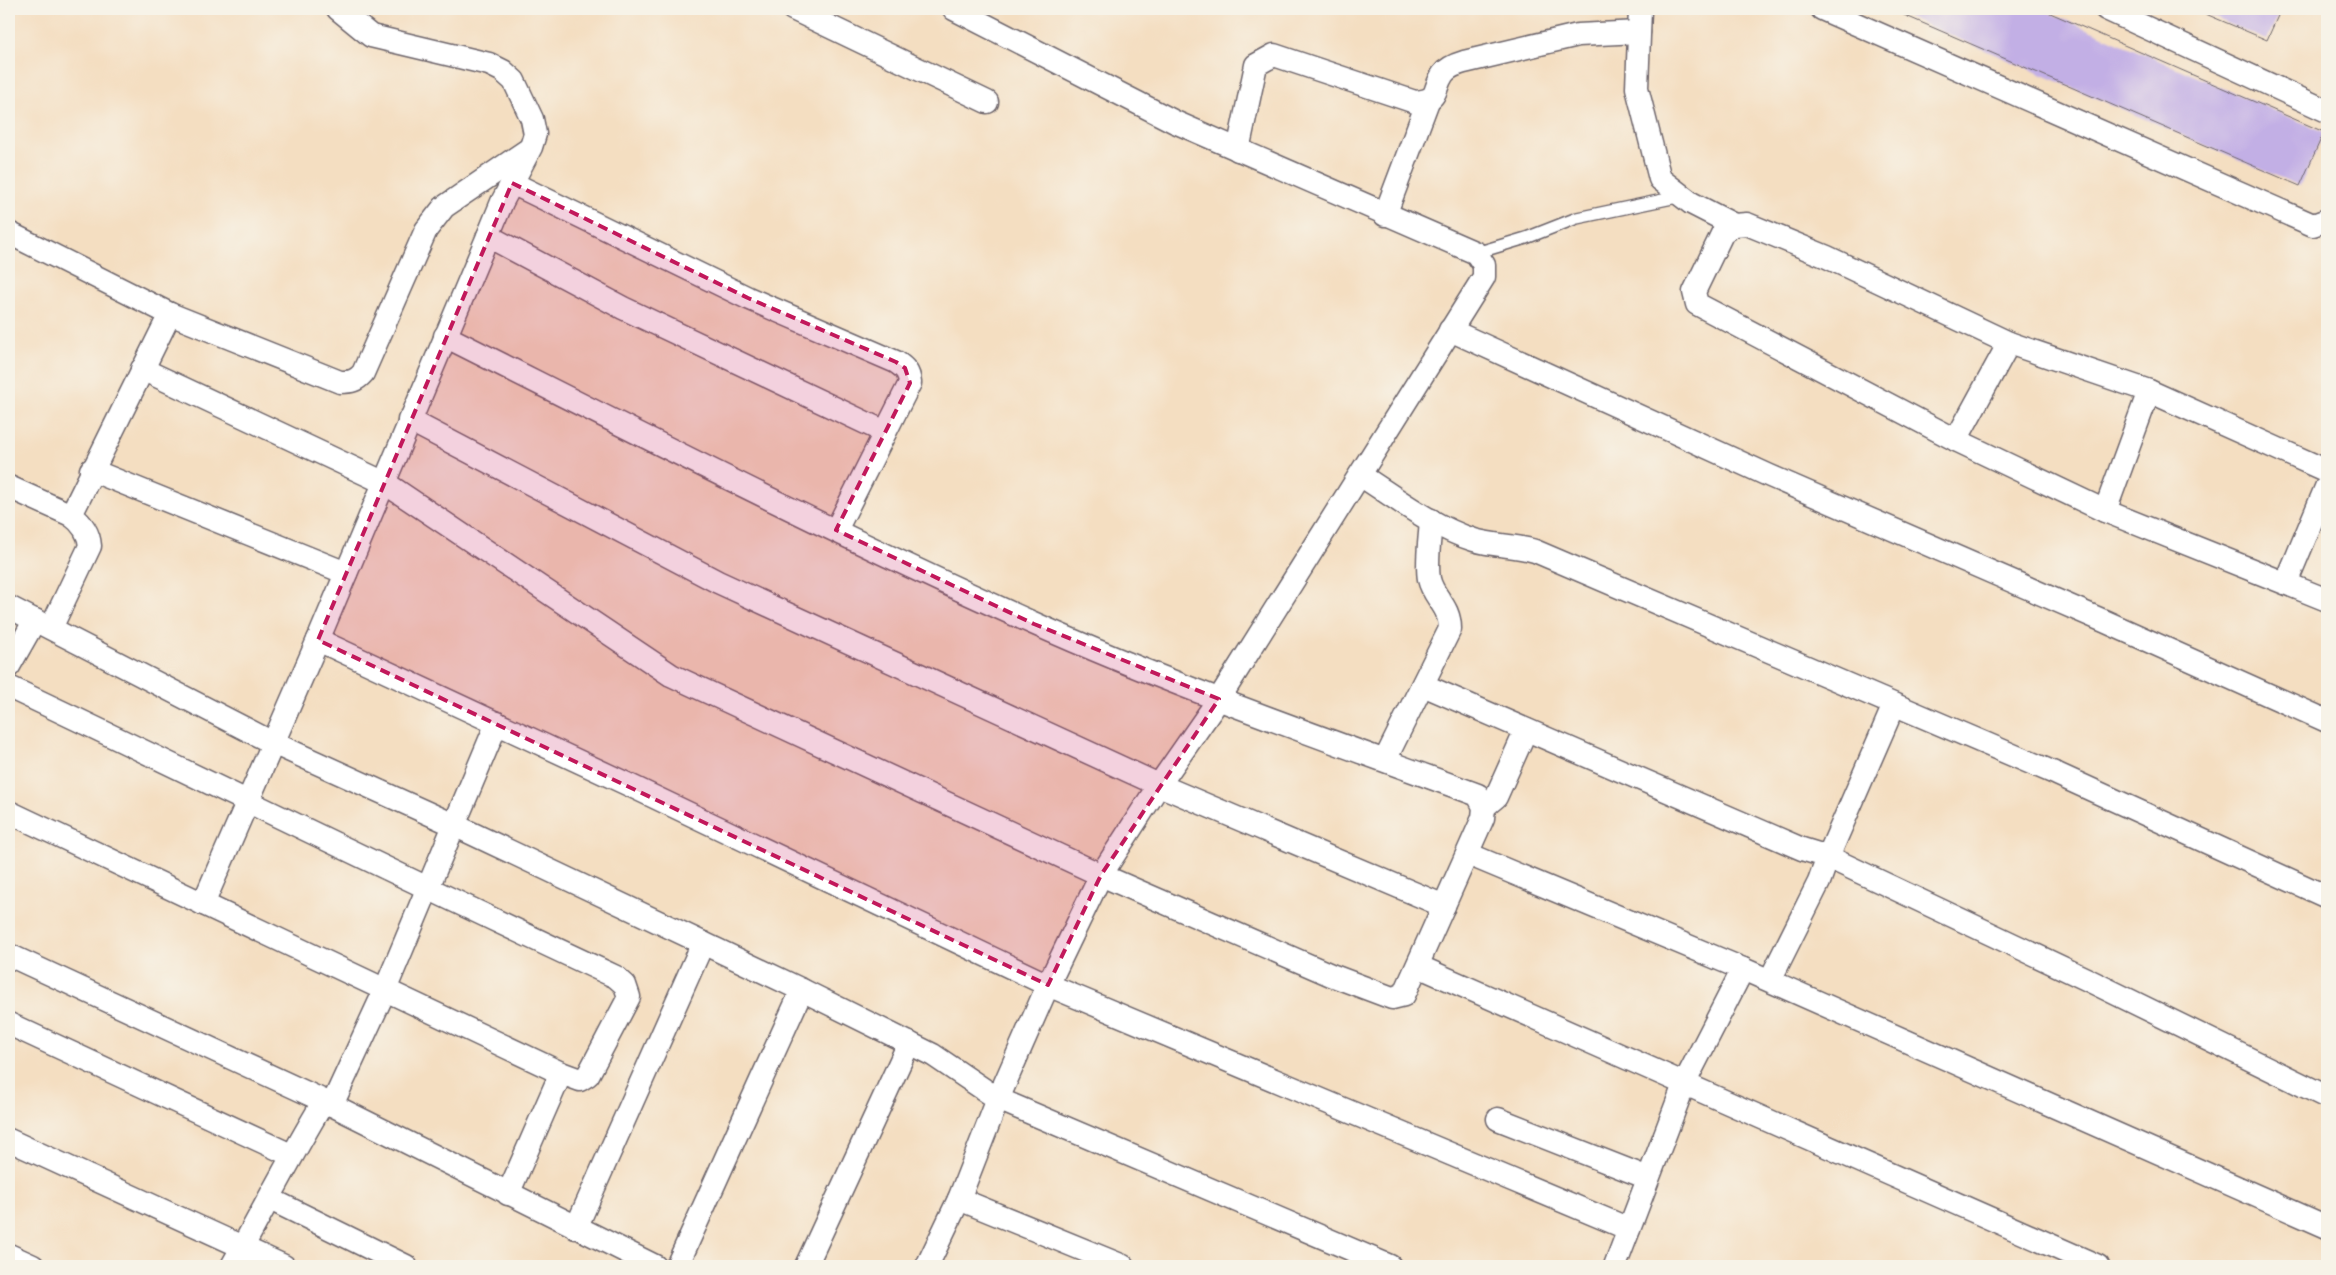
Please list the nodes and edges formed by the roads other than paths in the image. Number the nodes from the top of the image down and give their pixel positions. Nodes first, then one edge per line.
1 (338, 9) edge
2 (793, 9) edge
3 (954, 9) edge
4 (1640, 9) edge
5 (1822, 9) edge
6 (2106, 9) edge
7 (1639, 32) junction
8 (1428, 101) junction
9 (987, 102) dead end
10 (2327, 111) edge
11 (531, 147) junction
12 (1238, 150) junction
13 (512, 183) junction
14 (1682, 196) junction
15 (1385, 215) junction
16 (2327, 220) edge
17 (1734, 226) junction
18 (9, 233) edge
19 (488, 236) junction
20 (1476, 253) junction
21 (170, 314) junction
22 (1450, 330) junction
23 (445, 336) junction
24 (2009, 343) junction
25 (142, 370) junction
26 (2149, 391) junction
27 (409, 420) junction
28 (885, 432) junction
29 (1956, 440) junction
30 (91, 470) junction
31 (2327, 471) edge
32 (1360, 475) junction
33 (385, 483) junction
34 (2327, 485) edge
35 (9, 487) edge
36 (2105, 511) junction
37 (71, 515) junction
38 (1431, 520) junction
39 (836, 530) junction
40 (346, 573) junction
41 (2286, 583) junction
42 (2327, 600) edge
43 (9, 607) edge
44 (43, 624) junction
45 (318, 640) junction
46 (9, 666) edge
47 (1422, 685) junction
48 (9, 687) edge
49 (1219, 699) junction
50 (1894, 705) junction
51 (2327, 721) edge
52 (497, 723) junction
53 (1526, 730) junction
54 (273, 743) junction
55 (1385, 760) junction
56 (1159, 785) junction
57 (248, 800) junction
58 (1484, 807) junction
59 (9, 812) edge
60 (454, 825) junction
61 (1468, 854) junction
62 (1828, 857) junction
63 (1101, 875) junction
64 (427, 889) junction
65 (2327, 897) edge
66 (203, 904) junction
67 (1444, 906) junction
68 (703, 943) junction
69 (9, 955) edge
70 (1418, 966) junction
71 (1743, 969) junction
72 (1770, 980) junction
73 (1048, 985) junction
74 (384, 990) junction
75 (802, 990) junction
76 (9, 1024) edge
77 (908, 1043) junction
78 (561, 1073) junction
79 (1685, 1082) junction
80 (2327, 1097) edge
81 (998, 1099) junction
82 (328, 1103) junction
83 (1498, 1119) dead end
84 (9, 1140) edge
85 (291, 1155) junction
86 (1648, 1178) junction
87 (508, 1194) junction
88 (270, 1199) junction
89 (959, 1199) junction
90 (2327, 1227) edge
91 (576, 1228) junction
92 (1629, 1229) junction
93 (243, 1247) junction
94 (9, 1255) edge
95 (1087, 1260) edge
96 (32, 1266) edge
97 (232, 1266) edge
98 (284, 1266) edge
99 (406, 1266) edge
100 (655, 1266) edge
101 (677, 1266) edge
102 (806, 1266) edge
103 (927, 1266) edge
104 (1123, 1266) edge
105 (1390, 1266) edge
106 (1615, 1266) edge
107 (2098, 1266) edge

1 - 11 street
2 - 9 street
3 - 12 street
4 - 7 street
5 - 16 street
6 - 10 street
7 - 8 street
7 - 14 street
8 - 12 street
8 - 15 street
11 - 13 street
11 - 21 street
12 - 15 street
13 - 19 street
13 - 28 street
14 - 17 street
14 - 20 lane
15 - 20 street
17 - 24 street
17 - 29 street
18 - 21 street
19 - 23 street
19 - 28 street
20 - 22 street
21 - 25 street
22 - 32 street
22 - 51 street
23 - 27 street
23 - 39 street
24 - 26 street
24 - 29 street
25 - 30 street
25 - 33 street
26 - 31 street
26 - 36 street
27 - 33 street
27 - 56 street
28 - 39 street
29 - 36 street
30 - 37 street
30 - 40 street
32 - 38 street
32 - 49 street
33 - 40 street
33 - 63 street
34 - 41 street
35 - 37 street
36 - 41 street
37 - 44 street
38 - 47 street
38 - 50 street
39 - 49 street
40 - 45 street
41 - 42 street
43 - 44 street
44 - 46 street
44 - 54 street
45 - 52 street
45 - 54 street
47 - 53 street
47 - 55 street
48 - 57 street
49 - 55 street
49 - 56 street
50 - 62 street
50 - 65 street
52 - 60 street
52 - 73 street
53 - 58 street
53 - 62 street
54 - 57 street
54 - 60 street
55 - 58 street
56 - 63 street
56 - 67 street
57 - 64 street
57 - 66 street
58 - 61 street
59 - 66 street
60 - 64 street
60 - 68 street
61 - 67 street
61 - 71 street
62 - 72 street
62 - 80 street
63 - 70 street
63 - 73 street
64 - 74 street
64 - 78 street
66 - 74 street
67 - 70 street
68 - 75 street
68 - 91 street
69 - 82 street
70 - 79 street
71 - 72 street
71 - 79 street
72 - 90 street
73 - 81 street
73 - 92 street
74 - 78 street
74 - 82 street
75 - 77 street
75 - 101 street
76 - 85 street
77 - 81 street
77 - 102 street
78 - 87 street
79 - 86 street
79 - 107 street
81 - 89 street
81 - 105 street
82 - 85 street
82 - 87 street
83 - 86 street
84 - 93 street
85 - 88 street
86 - 92 street
87 - 91 street
88 - 93 street
88 - 99 street
89 - 95 street
89 - 103 street
91 - 100 street
92 - 106 street
93 - 97 street
93 - 98 street
94 - 96 street
95 - 104 street

